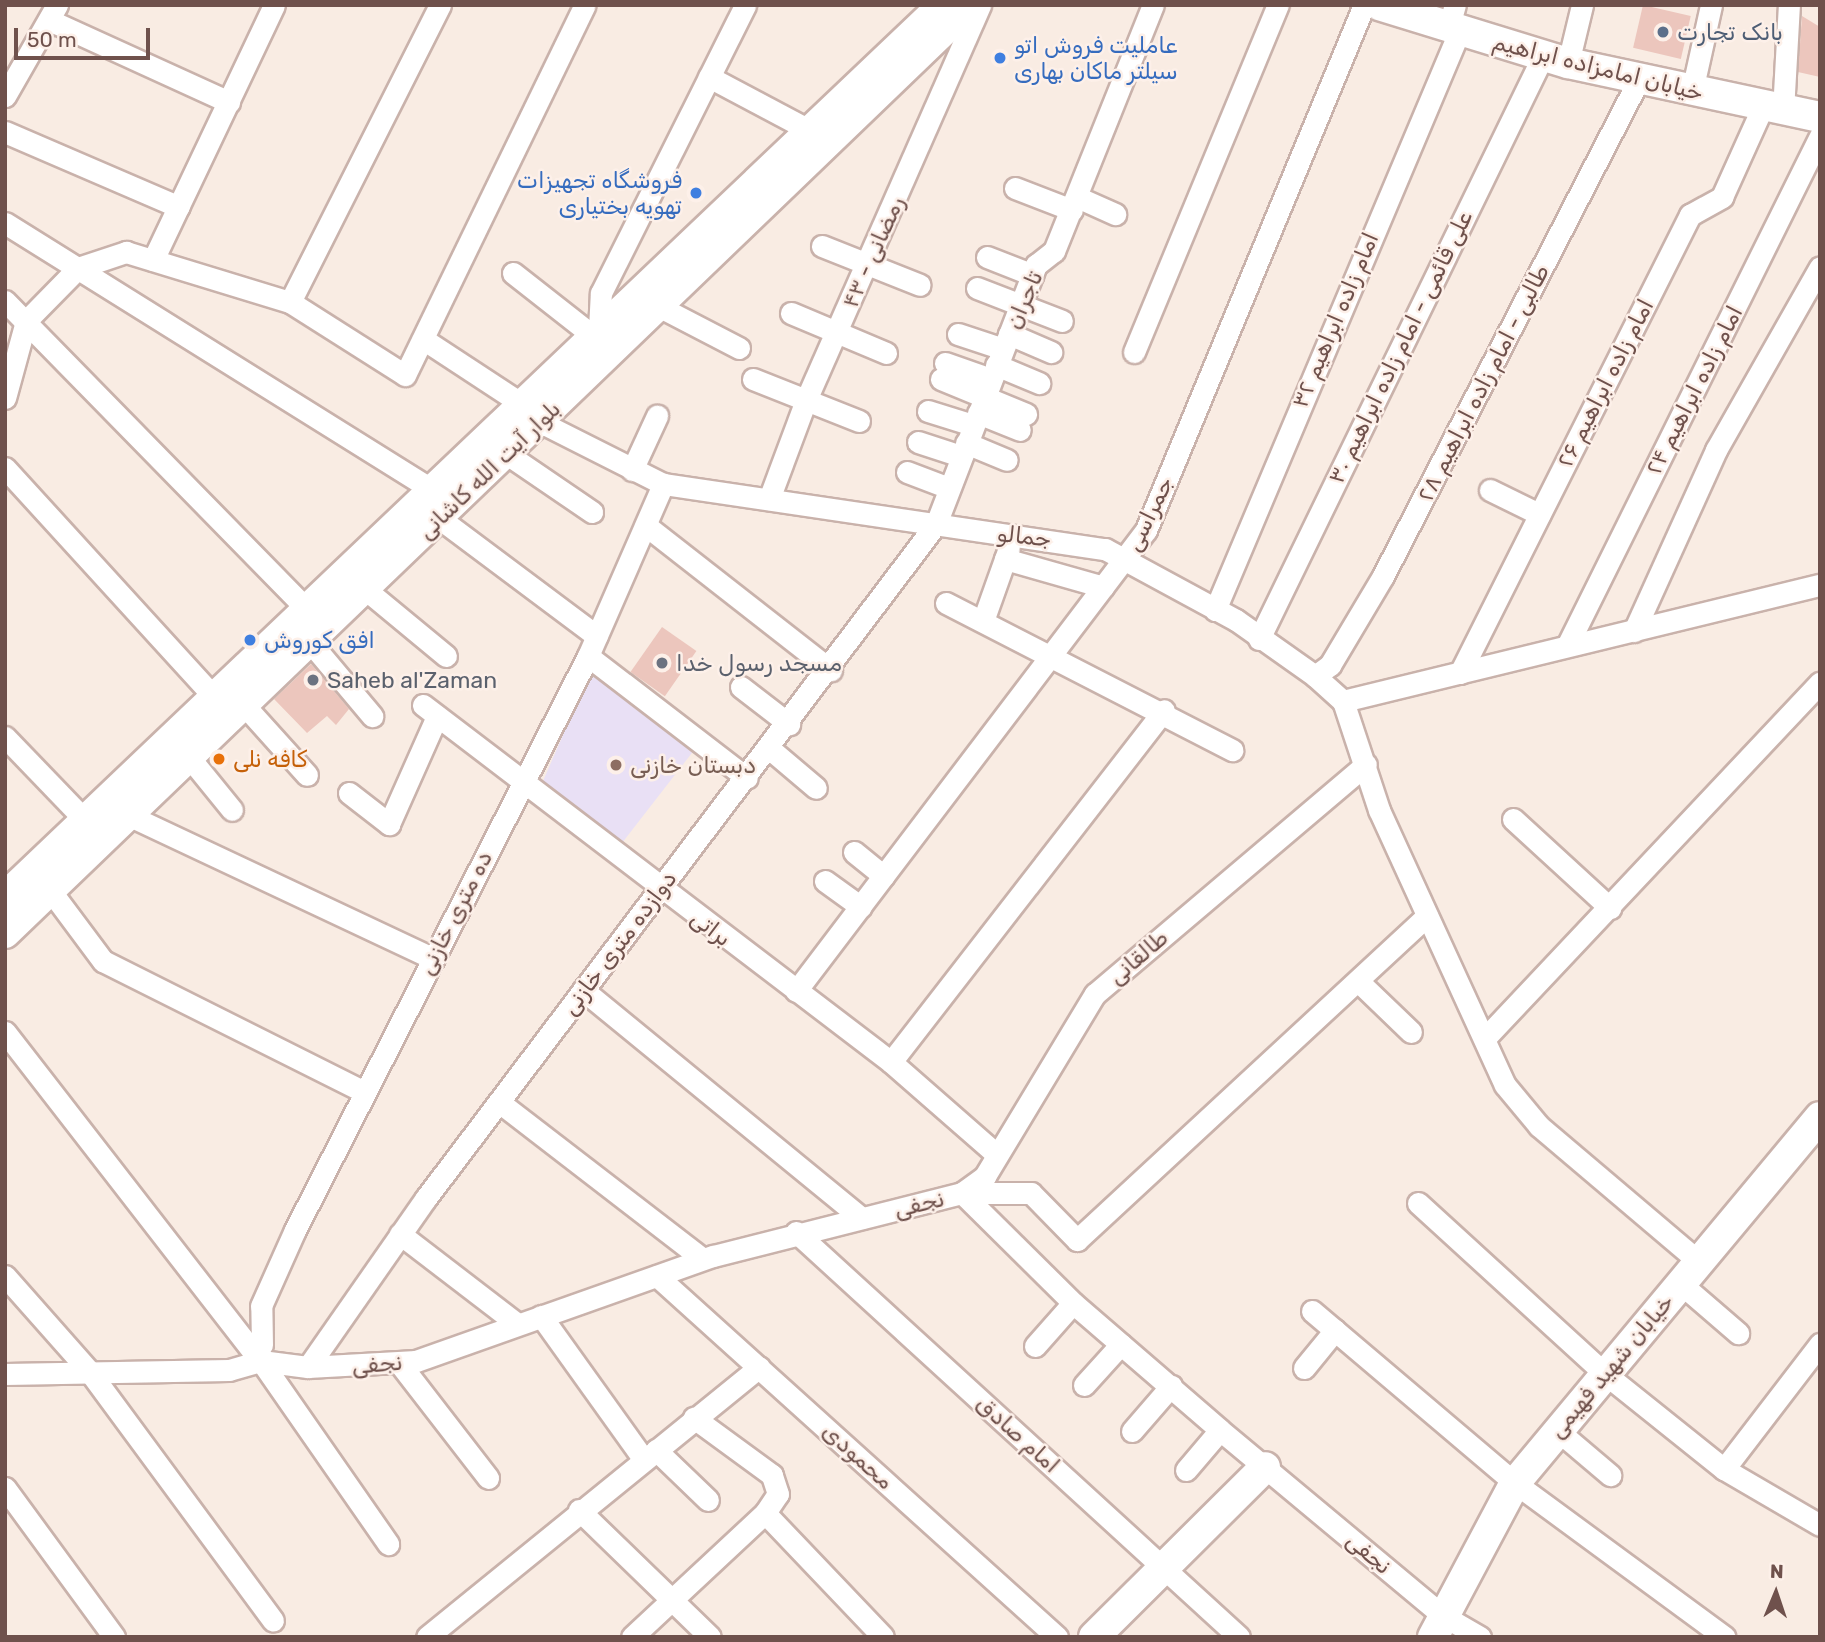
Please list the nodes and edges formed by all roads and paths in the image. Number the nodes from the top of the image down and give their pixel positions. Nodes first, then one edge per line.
1 (274, 5) edge
2 (440, 5) edge
3 (585, 5) edge
4 (745, 5) edge
5 (943, 5) edge
6 (970, 5) edge
7 (980, 5) edge
8 (1153, 5) edge
9 (1278, 5) edge
10 (1364, 5) edge
11 (1379, 5) edge
12 (1583, 5) edge
13 (1711, 5) edge
14 (1789, 5) edge
15 (53, 13) edge
16 (1454, 22) edge
17 (1556, 60) junction
18 (709, 77) junction
19 (1639, 81) junction
20 (1692, 91) junction
21 (5, 96) edge
22 (229, 102) junction
23 (1773, 109) junction
24 (1820, 117) edge
25 (811, 131) junction
26 (5, 132) edge
27 (1820, 136) edge
28 (1015, 188) dead end
29 (1074, 203) junction
30 (179, 207) junction
31 (1115, 214) dead end
32 (5, 223) edge
33 (822, 246) dead end
34 (987, 257) dead end
35 (153, 260) junction
36 (867, 264) junction
37 (1820, 267) edge
38 (78, 268) junction
39 (513, 273) dead end
40 (1032, 275) junction
41 (920, 285) dead end
42 (976, 288) dead end
43 (5, 301) edge
44 (290, 302) junction
45 (1021, 303) junction
46 (660, 307) junction
47 (791, 313) dead end
48 (26, 321) junction
49 (1062, 321) dead end
50 (595, 332) junction
51 (836, 332) junction
52 (958, 334) dead end
53 (424, 339) junction
54 (739, 348) dead end
55 (1051, 352) dead end
56 (1134, 352) dead end
57 (886, 353) dead end
58 (943, 371) dead end
59 (753, 379) dead end
60 (1039, 383) dead end
61 (984, 396) junction
62 (5, 398) edge
63 (806, 400) junction
64 (928, 411) dead end
65 (531, 413) junction
66 (657, 416) dead end
67 (859, 421) dead end
68 (1023, 422) dead end
69 (918, 442) dead end
70 (507, 454) junction
71 (1007, 460) dead end
72 (5, 468) edge
73 (632, 470) junction
74 (907, 472) dead end
75 (663, 484) junction
76 (949, 488) junction
77 (431, 489) junction
78 (1490, 490) dead end
79 (769, 499) junction
80 (592, 512) dead end
81 (1539, 514) junction
82 (439, 518) junction
83 (936, 524) junction
84 (649, 528) junction
85 (1014, 537) junction
86 (1005, 559) junction
87 (1127, 560) junction
88 (1820, 586) edge
89 (1103, 587) junction
90 (365, 589) junction
91 (946, 603) dead end
92 (305, 607) junction
93 (1215, 610) junction
94 (983, 621) junction
95 (1634, 631) junction
96 (597, 636) junction
97 (1259, 639) junction
98 (310, 642) junction
99 (1568, 644) junction
100 (1051, 653) junction
101 (446, 656) dead end
102 (588, 656) junction
103 (831, 670) junction
104 (1460, 673) junction
105 (1315, 676) junction
106 (1820, 682) edge
107 (741, 687) dead end
108 (212, 695) junction
109 (1343, 701) junction
110 (244, 705) junction
111 (1164, 710) junction
112 (372, 716) dead end
113 (789, 724) junction
114 (5, 737) edge
115 (770, 749) junction
116 (1232, 750) dead end
117 (189, 757) junction
118 (1366, 764) junction
119 (307, 775) dead end
120 (747, 778) junction
121 (522, 783) junction
122 (816, 788) dead end
123 (349, 793) dead end
124 (232, 810) dead end
125 (128, 815) junction
126 (1513, 818) dead end
127 (84, 820) junction
128 (854, 852) dead end
129 (884, 876) junction
130 (825, 881) dead end
131 (50, 890) junction
132 (660, 890) junction
133 (5, 897) edge
134 (860, 907) junction
135 (1610, 908) junction
136 (1427, 916) junction
137 (5, 933) edge
138 (432, 958) junction
139 (1359, 982) junction
140 (583, 990) junction
141 (796, 991) junction
142 (5, 1032) edge
143 (1411, 1032) dead end
144 (1486, 1037) junction
145 (891, 1062) junction
146 (363, 1091) junction
147 (499, 1102) junction
148 (1820, 1117) edge
149 (996, 1154) junction
150 (961, 1193) junction
151 (1418, 1203) dead end
152 (862, 1217) junction
153 (796, 1232) junction
154 (400, 1234) junction
155 (703, 1259) junction
156 (1689, 1272) junction
157 (5, 1276) edge
158 (657, 1276) junction
159 (1073, 1303) junction
160 (1312, 1311) dead end
161 (541, 1316) junction
162 (516, 1323) junction
163 (1335, 1330) junction
164 (1738, 1333) dead end
165 (1121, 1344) junction
166 (1820, 1344) edge
167 (1035, 1346) dead end
168 (259, 1356) junction
169 (400, 1364) junction
170 (308, 1367) junction
171 (760, 1367) junction
172 (1304, 1368) dead end
173 (89, 1371) junction
174 (1604, 1373) junction
175 (5, 1374) edge
176 (1084, 1385) dead end
177 (1171, 1386) junction
178 (694, 1418) junction
179 (1220, 1430) junction
180 (1557, 1430) junction
181 (1132, 1431) dead end
182 (650, 1455) junction
183 (1265, 1467) junction
184 (1724, 1469) junction
185 (1186, 1470) dead end
186 (1610, 1475) dead end
187 (488, 1478) dead end
188 (1515, 1483) junction
189 (5, 1488) edge
190 (708, 1500) dead end
191 (579, 1510) junction
192 (765, 1513) junction
193 (1820, 1525) edge
194 (388, 1545) dead end
195 (1164, 1567) junction
196 (674, 1599) junction
197 (273, 1621) dead end
198 (1438, 1626) edge
199 (114, 1637) edge
200 (427, 1637) edge
201 (632, 1637) edge
202 (710, 1637) edge
203 (883, 1637) edge
204 (1057, 1637) edge
205 (1094, 1637) edge
206 (1238, 1637) edge
207 (1480, 1637) edge
208 (1726, 1637) edge

1 - 22 street
2 - 44 street
3 - 53 street
4 - 18 street
5 - 25 main road, بلوار آیت الله کاشانی
6 - 46 main road, بلوار آیت الله کاشانی
7 - 36 street, رمضانی - ۴۳
8 - 29 street, تاجران
9 - 56 street
10 - 87 street, جمراسی
11 - 16 main road, خیابان امامزاده ابراهیم
12 - 17 street, علی قائمی - امام زاده ابراهیم ۳۰
13 - 20 street
14 - 23 street
15 - 21 street
15 - 22 street
16 - 17 main road, خیابان امامزاده ابراهیم
16 - 93 street, امام زاده ابراهیم ۳۲
17 - 19 main road, خیابان امامزاده ابراهیم
17 - 97 street, علی قائمی - امام زاده ابراهیم ۳۰
18 - 25 street
18 - 50 street
19 - 20 main road, خیابان امامزاده ابراهیم
19 - 105 street, طالبی - امام زاده ابراهیم ۲۸
20 - 23 main road, خیابان امامزاده ابراهیم
22 - 30 street
23 - 24 main road, خیابان امامزاده ابراهیم
23 - 81 street, امام زاده ابراهیم ۲۶
25 - 50 main road, بلوار آیت الله کاشانی
26 - 30 street
27 - 99 street, امام زاده ابراهیم ۲۴
28 - 29 street
29 - 31 street
29 - 40 street, تاجران
30 - 35 street
32 - 38 street
33 - 36 street
34 - 40 street
35 - 38 street
35 - 44 street
36 - 41 street
36 - 51 street, رمضانی - ۴۳
37 - 95 street
38 - 48 street
38 - 77 street
39 - 50 street
40 - 45 street, تاجران
42 - 45 street
43 - 48 street
44 - 53 street
45 - 49 street
45 - 61 street, تاجران
46 - 54 street
46 - 65 main road, بلوار آیت الله کاشانی
47 - 51 street
48 - 62 street
48 - 92 street
50 - 65 main road, بلوار آیت الله کاشانی
51 - 57 street
51 - 63 street, رمضانی - ۴۳
52 - 61 street
53 - 65 street, جمالو
55 - 61 street
58 - 61 street
59 - 63 street
60 - 61 street
61 - 64 street
61 - 68 street
61 - 69 street
61 - 71 street
61 - 76 street, تاجران
63 - 67 street
63 - 79 street, رمضانی - ۴۳
65 - 70 main road, بلوار آیت الله کاشانی
65 - 73 street, جمالو
65 - 77 main road, بلوار آیت الله کاشانی
66 - 73 street
70 - 80 street
70 - 82 main road, بلوار آیت الله کاشانی
72 - 108 street
73 - 75 street, جمالو
74 - 76 street
75 - 79 street, جمالو
75 - 84 street, ده متری خازنی
76 - 83 street, تاجران
77 - 92 main road, بلوار آیت الله کاشانی
78 - 81 street
79 - 83 street, جمالو
81 - 104 street, امام زاده ابراهیم ۲۶
82 - 90 main road, بلوار آیت الله کاشانی
82 - 96 street
83 - 85 street, جمالو
83 - 103 street, دوازده متری خازنی
84 - 96 street, ده متری خازنی
84 - 103 street
85 - 86 street
85 - 87 street, جمالو
86 - 89 street
86 - 94 street
87 - 89 street, جمراسی
87 - 93 street, جمالو
88 - 95 street
89 - 100 street, جمراسی
90 - 98 main road, بلوار آیت الله کاشانی
90 - 101 street
91 - 94 street
92 - 108 main road, بلوار آیت الله کاشانی
93 - 97 street, جمالو
94 - 100 street
95 - 99 street
96 - 102 street, ده متری خازنی
97 - 105 street, جمالو
98 - 110 main road, بلوار آیت الله کاشانی
98 - 112 street
99 - 104 street
100 - 111 street
100 - 129 street, جمراسی
102 - 120 street
102 - 121 street, ده متری خازنی
103 - 113 street, دوازده متری خازنی
104 - 109 street
105 - 109 street, جمالو
106 - 135 street
107 - 113 street
108 - 127 main road, بلوار آیت الله کاشانی
109 - 118 street
110 - 117 main road, بلوار آیت الله کاشانی
110 - 119 street
111 - 116 street
111 - 145 street
113 - 115 street, دوازده متری خازنی
114 - 127 street
115 - 120 street, دوازده متری خازنی
115 - 122 street
117 - 124 street
117 - 125 main road, بلوار آیت الله کاشانی
118 - 136 street
118 - 149 street, طالقانی
120 - 132 street, دوازده متری خازنی
121 - 123 street, براتی
121 - 132 street, براتی
121 - 138 street, ده متری خازنی
125 - 131 main road, بلوار آیت الله کاشانی
125 - 138 street
126 - 135 street
127 - 133 main road, بلوار آیت الله کاشانی
128 - 129 street
129 - 134 street, جمراسی
130 - 134 street
131 - 137 main road, بلوار آیت الله کاشانی
131 - 146 street
132 - 140 street, دوازده متری خازنی
132 - 141 street, براتی
134 - 141 street, جمراسی
135 - 144 street
136 - 139 street
136 - 144 street
138 - 146 street, ده متری خازنی
139 - 143 street
139 - 150 street
140 - 147 street, دوازده متری خازنی
140 - 152 street
141 - 145 street, براتی
142 - 168 street
144 - 156 street
145 - 149 street, براتی
146 - 168 street, ده متری خازنی
147 - 154 street, دوازده متری خازنی
147 - 155 street
148 - 156 main road, خیابان شهید فهیمی
149 - 150 street, طالقانی
150 - 152 street, نجفی
150 - 159 street, نجفی
151 - 174 street
152 - 153 street, نجفی
153 - 155 street, نجفی
153 - 195 street, امام صادق
154 - 162 street
154 - 170 street, دوازده متری خازنی
155 - 158 street, نجفی
156 - 164 street
156 - 174 main road, خیابان شهید فهیمی
157 - 173 street
158 - 161 street, نجفی
158 - 171 street, محمودی
159 - 165 street, نجفی
159 - 167 street
160 - 163 street
161 - 162 street, نجفی
161 - 182 street
162 - 169 street, نجفی
163 - 172 street
163 - 188 street
165 - 176 street
165 - 177 street, نجفی
166 - 184 street
168 - 170 street, نجفی
168 - 173 street
168 - 194 street
169 - 170 street, نجفی
169 - 187 street
171 - 178 street
171 - 204 street, محمودی
173 - 175 street
173 - 197 street
174 - 180 main road, خیابان شهید فهیمی
174 - 184 street
177 - 179 street, نجفی
177 - 181 street
178 - 182 street
178 - 192 street
179 - 183 street, نجفی
179 - 185 street
180 - 186 street
180 - 188 main road, خیابان شهید فهیمی
182 - 190 street
182 - 191 street
183 - 195 main road
183 - 198 street, نجفی
184 - 193 street
188 - 198 main road, خیابان شهید فهیمی
188 - 208 street
189 - 199 street
191 - 196 street
191 - 200 street
192 - 196 street
192 - 203 street
195 - 205 main road
195 - 206 street, امام صادق
196 - 201 street
196 - 202 street
198 - 207 street, نجفی

